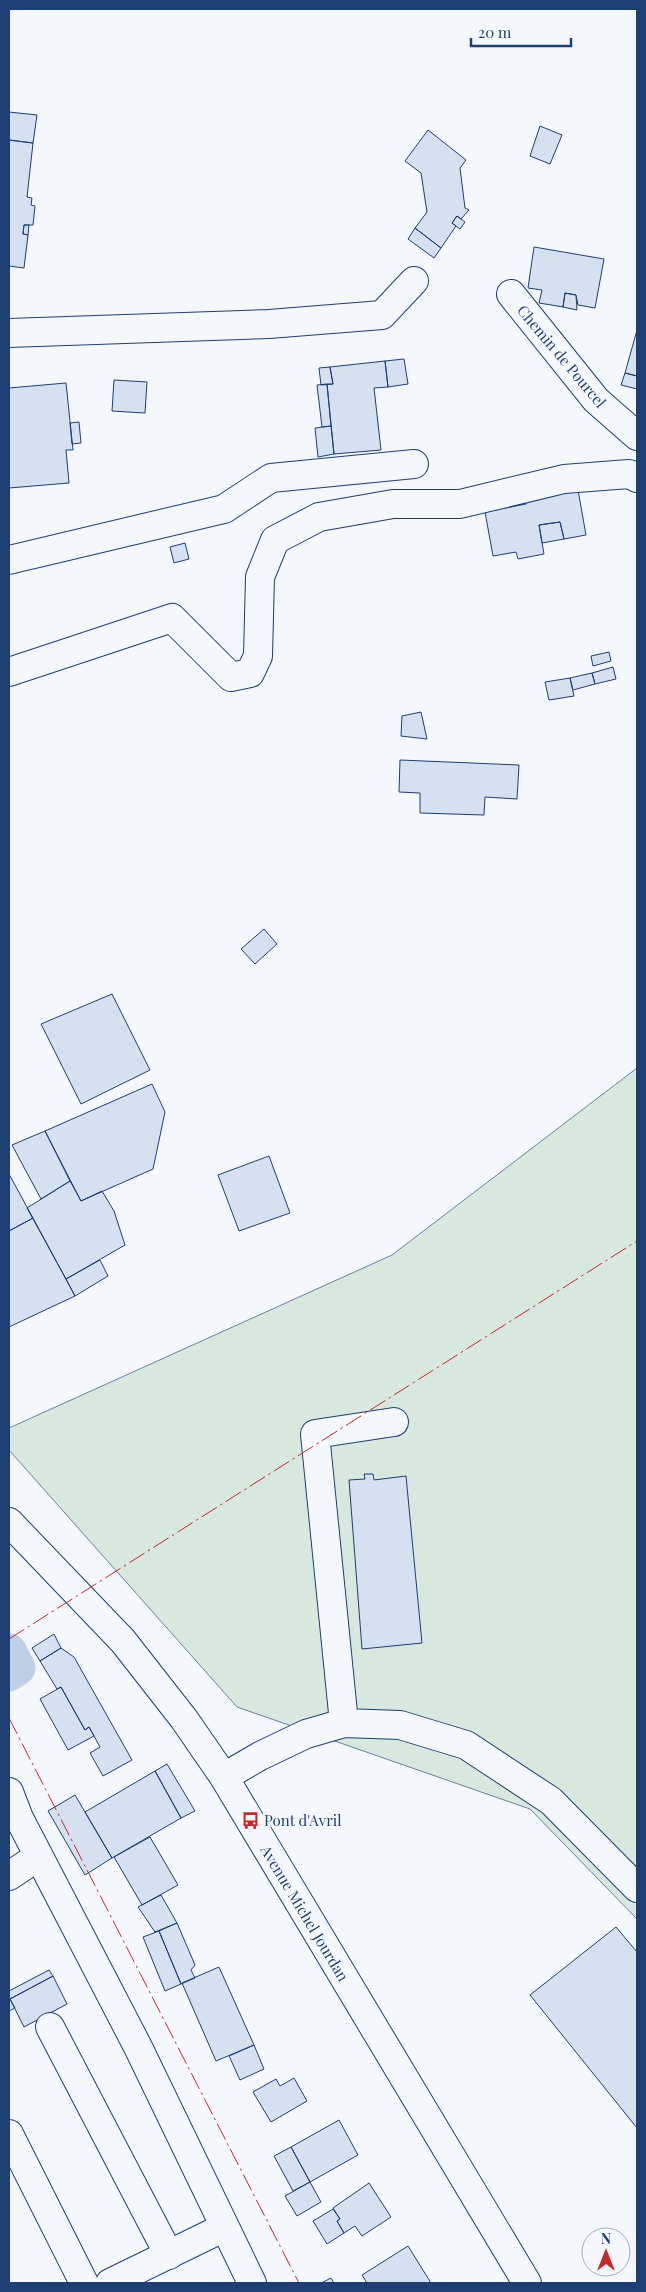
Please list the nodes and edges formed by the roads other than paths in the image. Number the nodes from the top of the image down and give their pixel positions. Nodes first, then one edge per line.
1 (414, 282) dead end
2 (511, 294) dead end
3 (9, 333) edge
4 (637, 436) edge
5 (414, 464) dead end
6 (637, 478) edge
7 (9, 560) edge
8 (9, 672) edge
9 (394, 1422) dead end
10 (9, 1522) edge
11 (344, 1723) junction
12 (224, 1777) junction
13 (9, 1792) edge
14 (39, 1856) junction
15 (9, 1876) edge
16 (637, 1888) edge
17 (50, 2027) dead end
18 (9, 2134) edge
19 (225, 2228) junction
20 (169, 2255) junction
21 (84, 2283) edge
22 (110, 2283) edge
23 (252, 2283) edge
24 (527, 2283) edge

1 - 3 street
2 - 4 street, Chemin de Pourcel
5 - 7 street
6 - 8 street
9 - 11 street
10 - 12 street, Avenue Michel Jourdan
11 - 12 street
11 - 16 street
12 - 24 street, Avenue Michel Jourdan
13 - 14 street
14 - 15 street
14 - 19 street
17 - 20 street
18 - 21 street
19 - 20 street
19 - 23 street
20 - 22 street

